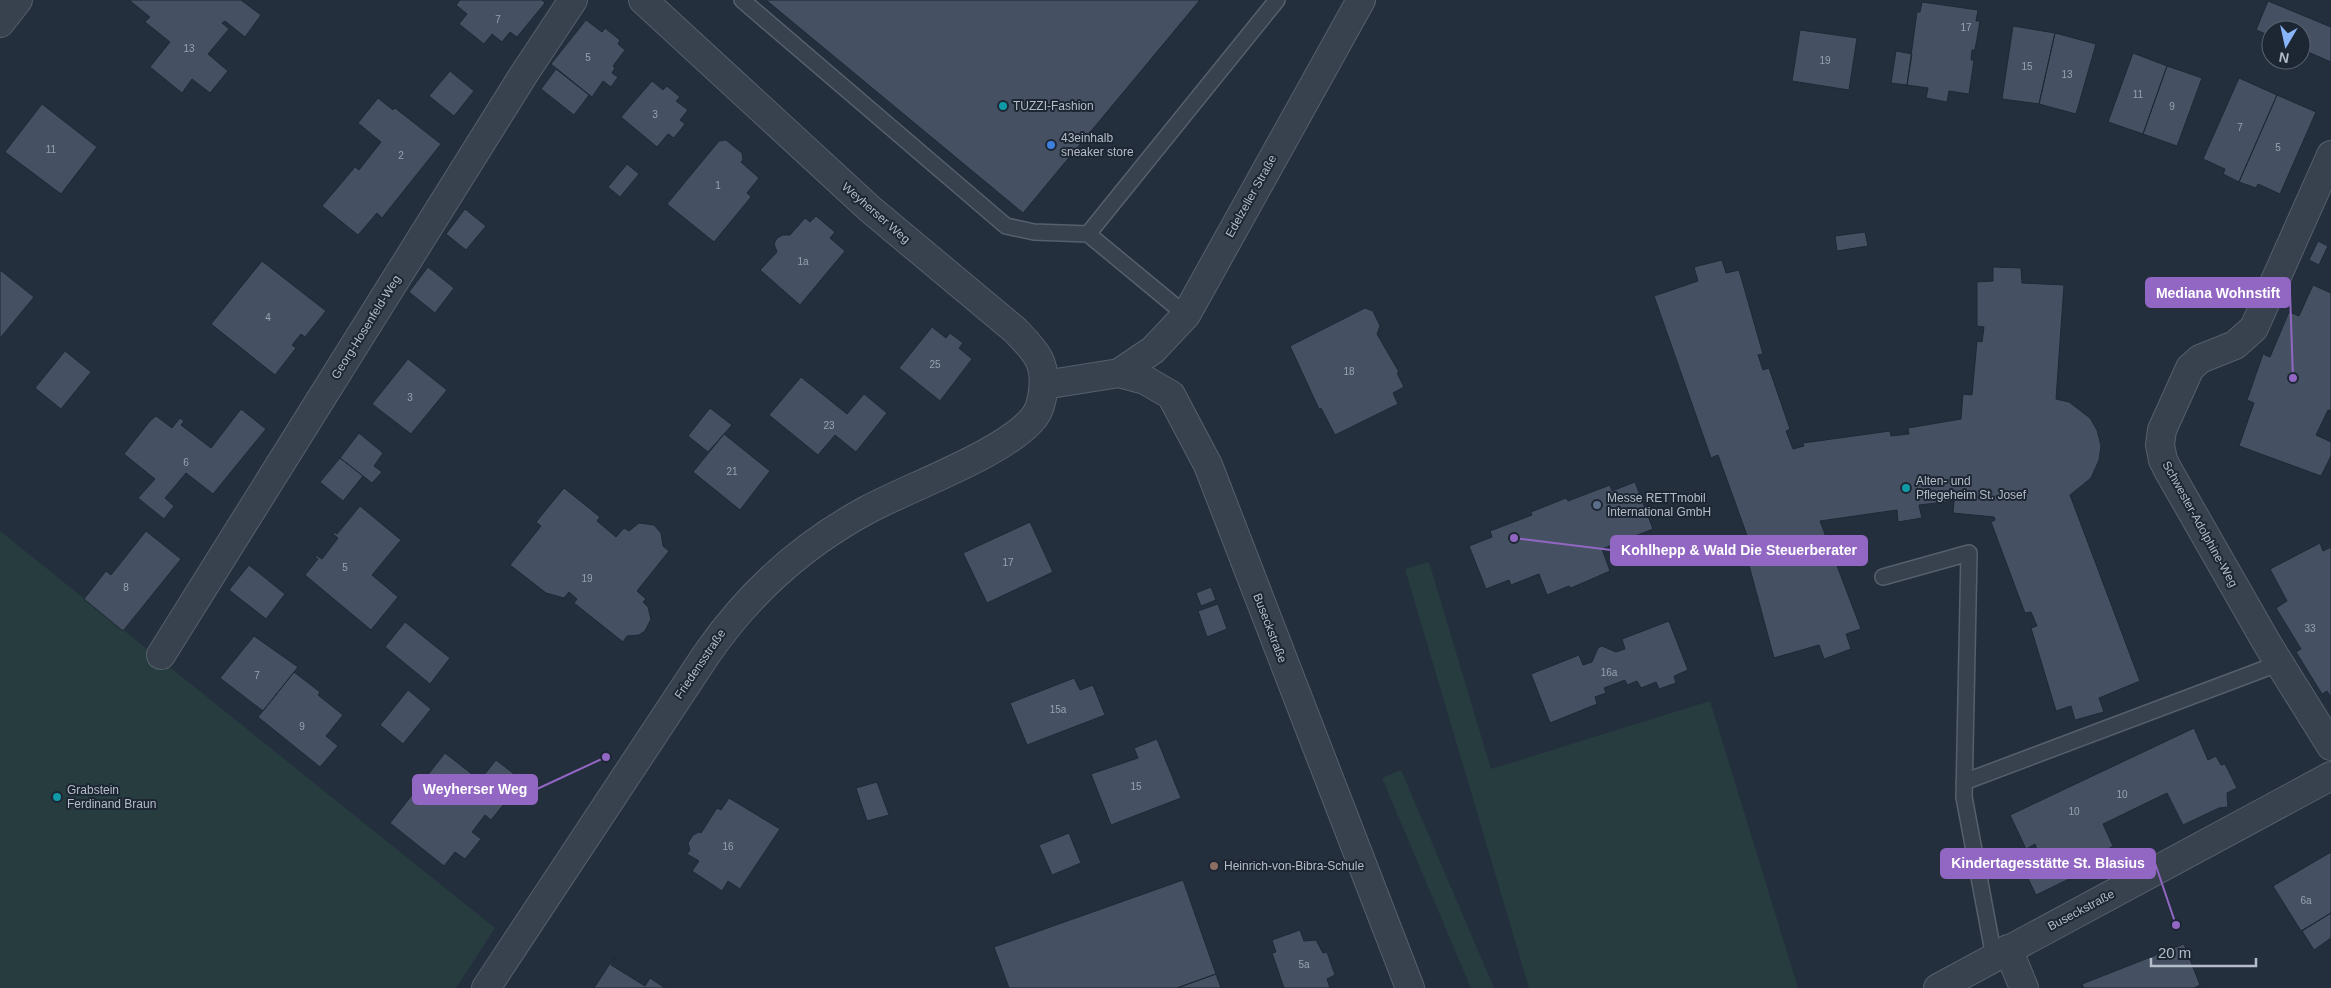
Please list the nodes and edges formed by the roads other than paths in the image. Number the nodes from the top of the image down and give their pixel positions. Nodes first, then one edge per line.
1 (18, 0) edge
2 (573, 0) edge
3 (643, 0) edge
4 (742, 0) edge
5 (1277, 0) edge
6 (1360, 0) edge
7 (0, 23) edge
8 (2331, 155) edge
9 (1088, 234) junction
10 (1186, 315) junction
11 (1119, 373) junction
12 (1044, 384) junction
13 (1008, 439) joint
14 (1883, 577) dead end
15 (161, 655) dead end
16 (2280, 663) junction
17 (2331, 746) edge
18 (2331, 776) edge
19 (1964, 782) junction
20 (2001, 953) junction
21 (486, 988) edge
22 (1410, 988) edge
23 (1938, 988) edge
24 (2024, 988) edge

1 - 7 street
2 - 15 street, Georg-Hosenfeld-Weg
3 - 12 street, Weyherser Weg
4 - 9 lane
5 - 9 lane
6 - 10 street, Edelzeller Straße
8 - 16 street, Schwester-Adolphine-Weg
9 - 10 lane
10 - 11 street, Edelzeller Straße
11 - 12 street, Buseckstraße
11 - 22 street, Buseckstraße
12 - 13 street, Weyherser Weg
13 - 21 street, Friedensstraße
14 - 19 lane
16 - 17 street, Schwester-Adolphine-Weg
16 - 19 lane
18 - 20 street, Buseckstraße
19 - 20 lane
20 - 23 street, Buseckstraße
20 - 24 street

